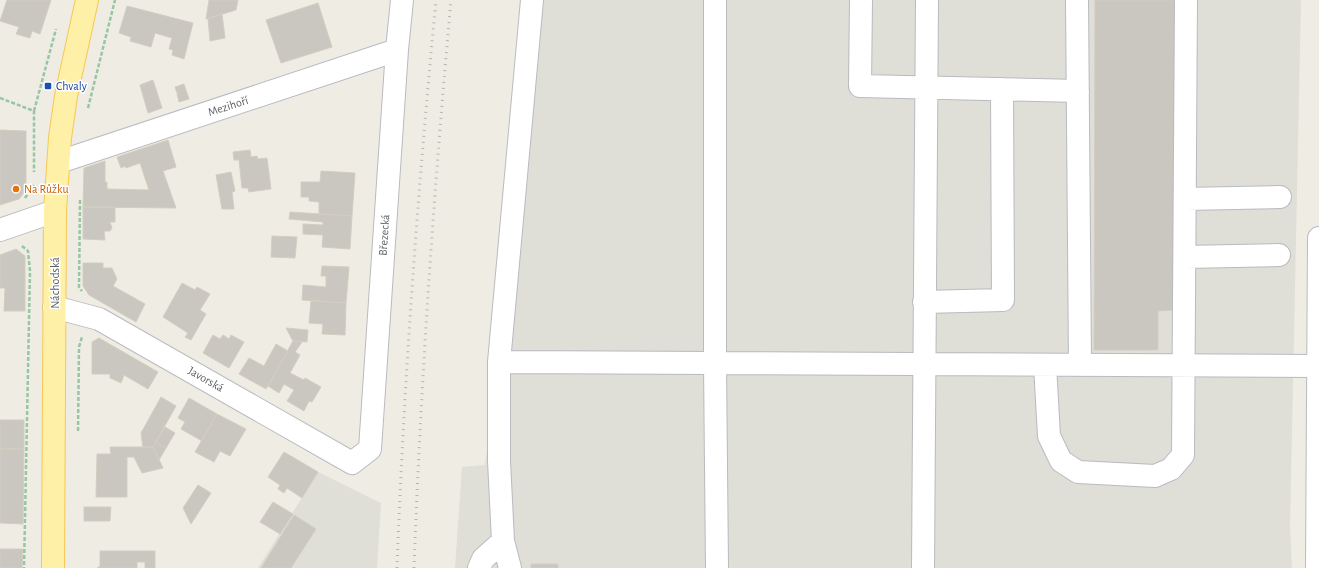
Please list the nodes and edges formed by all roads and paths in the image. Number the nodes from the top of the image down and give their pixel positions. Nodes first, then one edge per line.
1 (87, 0) edge
2 (115, 0) edge
3 (402, 0) edge
4 (532, 0) edge
5 (715, 0) edge
6 (860, 0) edge
7 (927, 0) edge
8 (1077, 0) edge
9 (1186, 0) edge
10 (58, 22) dead end
11 (397, 50) junction
12 (926, 87) junction
13 (1002, 89) junction
14 (1078, 91) junction
15 (0, 98) edge
16 (34, 111) junction
17 (87, 113) dead end
18 (58, 162) junction
19 (80, 196) dead end
20 (1280, 197) dead end
21 (1185, 199) junction
22 (24, 200) dead end
23 (55, 211) junction
24 (0, 230) edge
25 (1319, 238) edge
26 (20, 245) dead end
27 (1279, 255) dead end
28 (1185, 257) junction
29 (84, 293) dead end
30 (924, 302) junction
31 (54, 307) junction
32 (99, 318) junction
33 (499, 362) junction
34 (715, 363) junction
35 (924, 364) junction
36 (1045, 365) junction
37 (1080, 365) junction
38 (1185, 366) junction
39 (1317, 366) junction
40 (78, 435) dead end
41 (352, 463) joint
42 (503, 541) junction
43 (24, 568) edge
44 (53, 568) edge
45 (479, 568) edge
46 (510, 568) edge
47 (717, 568) edge
48 (923, 568) edge
49 (1317, 568) edge

1 - 18 main road, Náchodská
2 - 17 path
3 - 11 street, Březecká
4 - 33 street
5 - 34 street
6 - 12 street
7 - 12 street
8 - 14 street
9 - 21 street
10 - 16 path
11 - 18 street, Mezihoří
11 - 41 street, Březecká
12 - 13 street
12 - 30 street
13 - 14 street
13 - 30 street
14 - 37 street
15 - 16 path
16 - 22 path
18 - 23 main road, Náchodská
19 - 29 path
20 - 21 street
21 - 28 street
23 - 24 street
23 - 31 main road, Náchodská
25 - 39 street
26 - 43 path
27 - 28 street
28 - 38 street
30 - 35 street
31 - 32 street, Javorská
31 - 44 main road, Náchodská
32 - 40 path
32 - 41 street, Javorská
33 - 34 street
33 - 42 street
34 - 35 street
34 - 47 street
35 - 36 street
35 - 48 street
36 - 37 street
36 - 38 street
37 - 38 street
38 - 39 street
39 - 49 street
42 - 45 street
42 - 46 street

